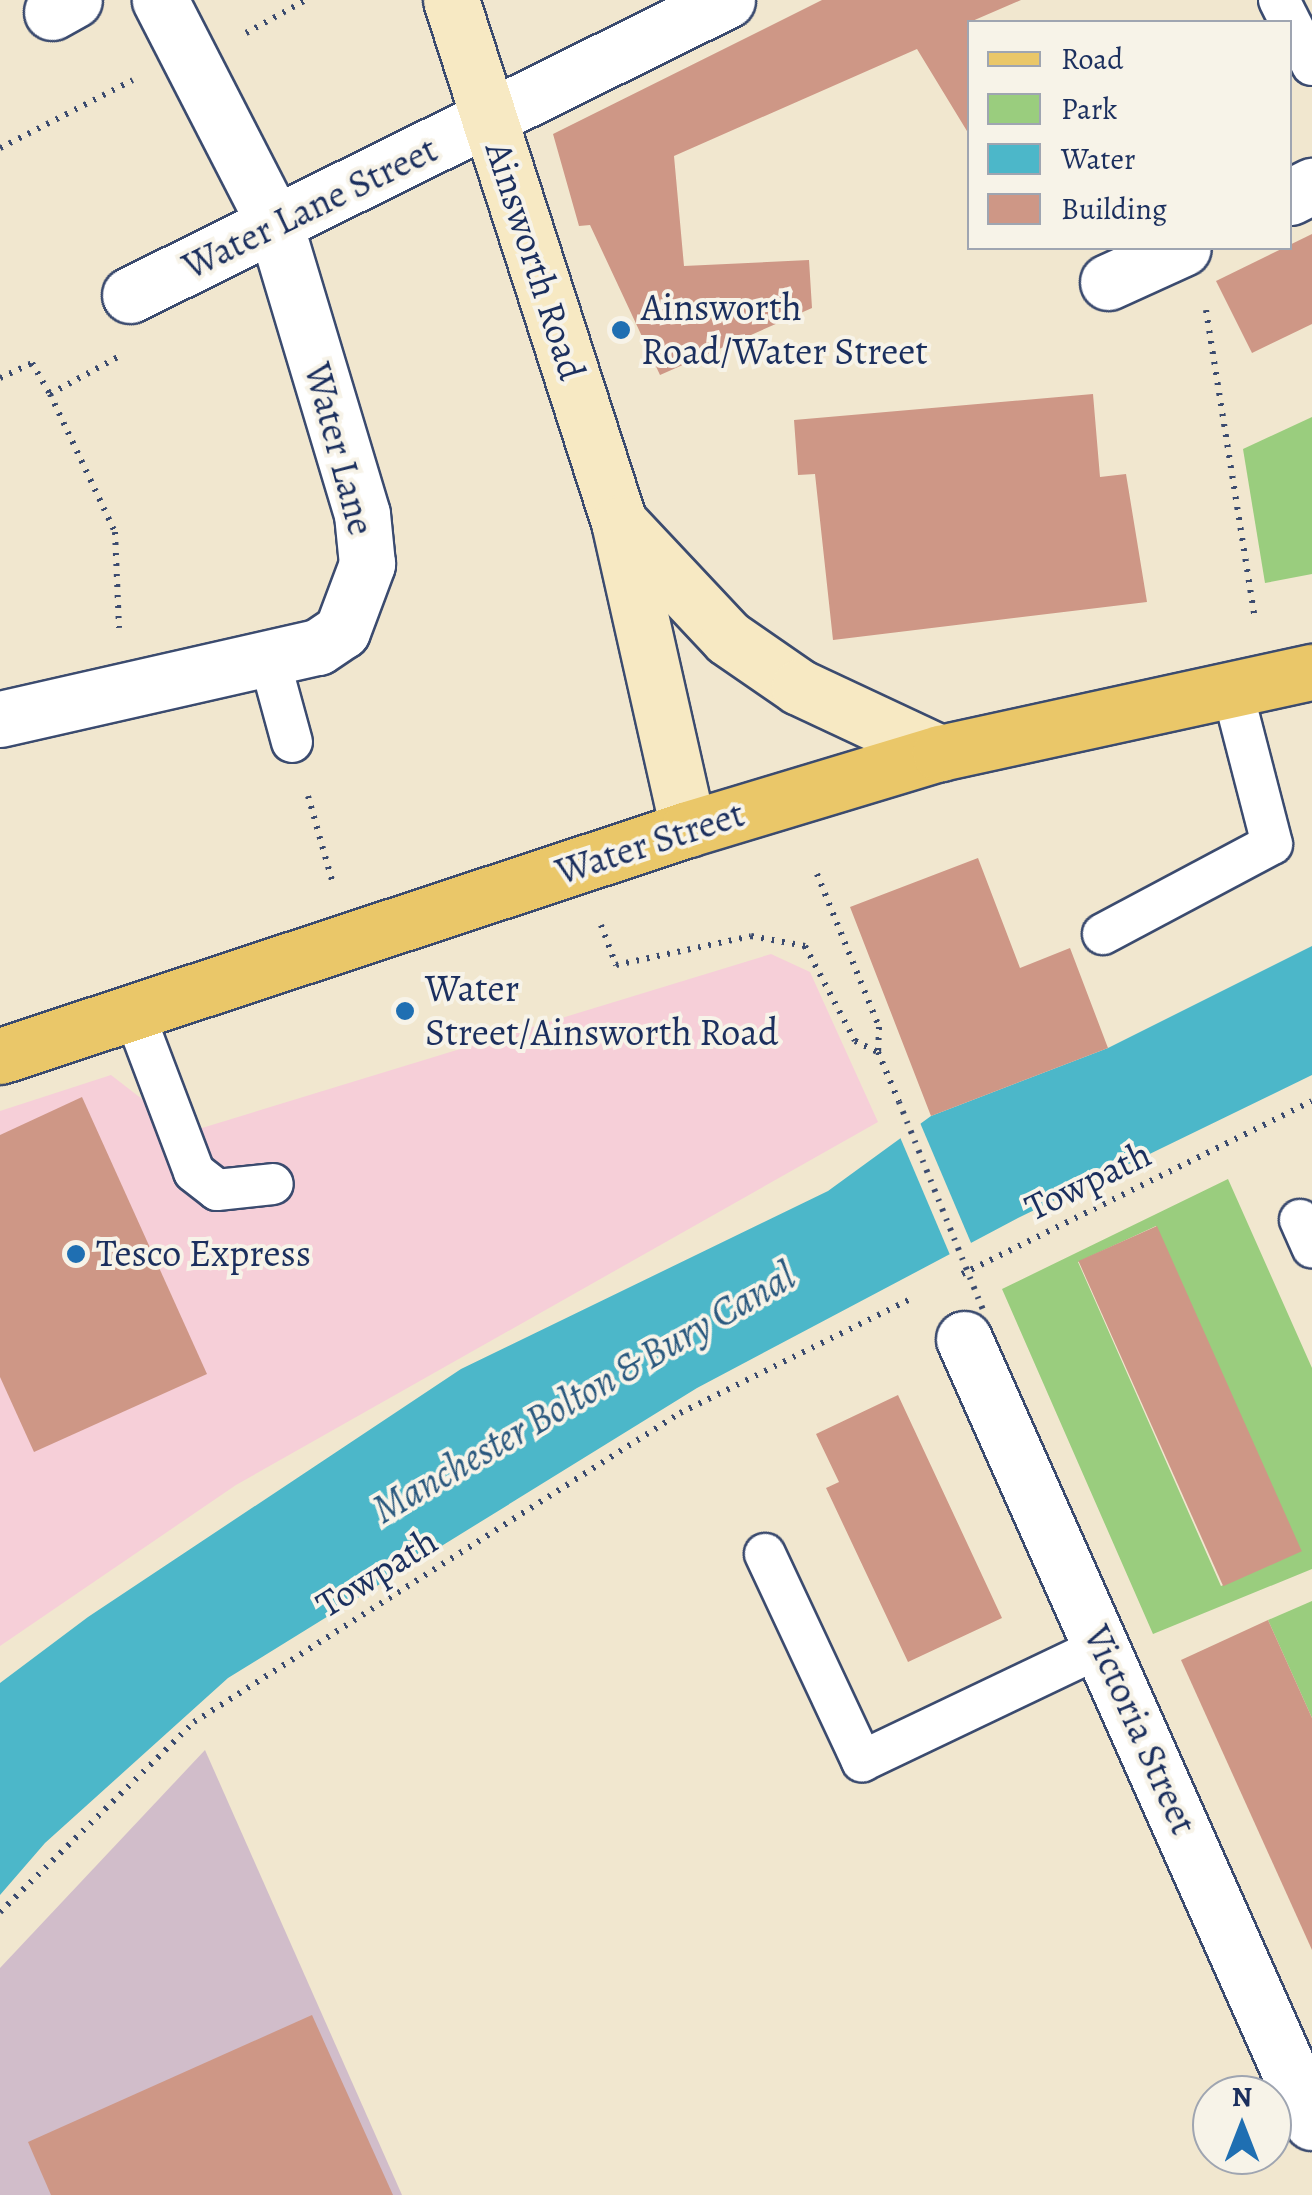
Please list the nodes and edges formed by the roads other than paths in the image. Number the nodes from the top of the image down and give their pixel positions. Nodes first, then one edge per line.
1 (160, 0) edge
2 (451, 0) edge
3 (727, 0) edge
4 (1292, 26) edge
5 (1312, 65) edge
6 (489, 120) junction
7 (275, 224) junction
8 (1178, 250) edge
9 (1108, 282) dead end
10 (130, 295) road end
11 (619, 522) junction
12 (269, 658) junction
13 (1270, 681) edge
14 (0, 719) edge
15 (292, 742) road end
16 (940, 753) junction
17 (688, 829) junction
18 (1103, 934) dead end
19 (134, 1011) junction
20 (0, 1056) edge
21 (273, 1184) dead end
22 (973, 1324) road end
23 (765, 1554) dead end
24 (1103, 1646) junction
25 (1312, 2122) edge

1 - 7 street, Water Lane
2 - 6 main road, Ainsworth Road
3 - 6 street, Water Lane Street
4 - 5 lane
6 - 7 street, Water Lane Street
6 - 11 main road, Ainsworth Road
7 - 10 street, Water Lane Street
7 - 12 street, Water Lane
8 - 9 street
11 - 16 main road, Ainsworth Road
11 - 17 main road, Ainsworth Road
12 - 14 street, Water Lane
12 - 15 lane
13 - 16 main road, Water Street
13 - 18 lane
16 - 17 main road, Water Street
17 - 19 main road, Water Street
19 - 20 main road, Water Street
19 - 21 lane
22 - 24 street, Victoria Street
23 - 24 lane
24 - 25 street, Victoria Street

